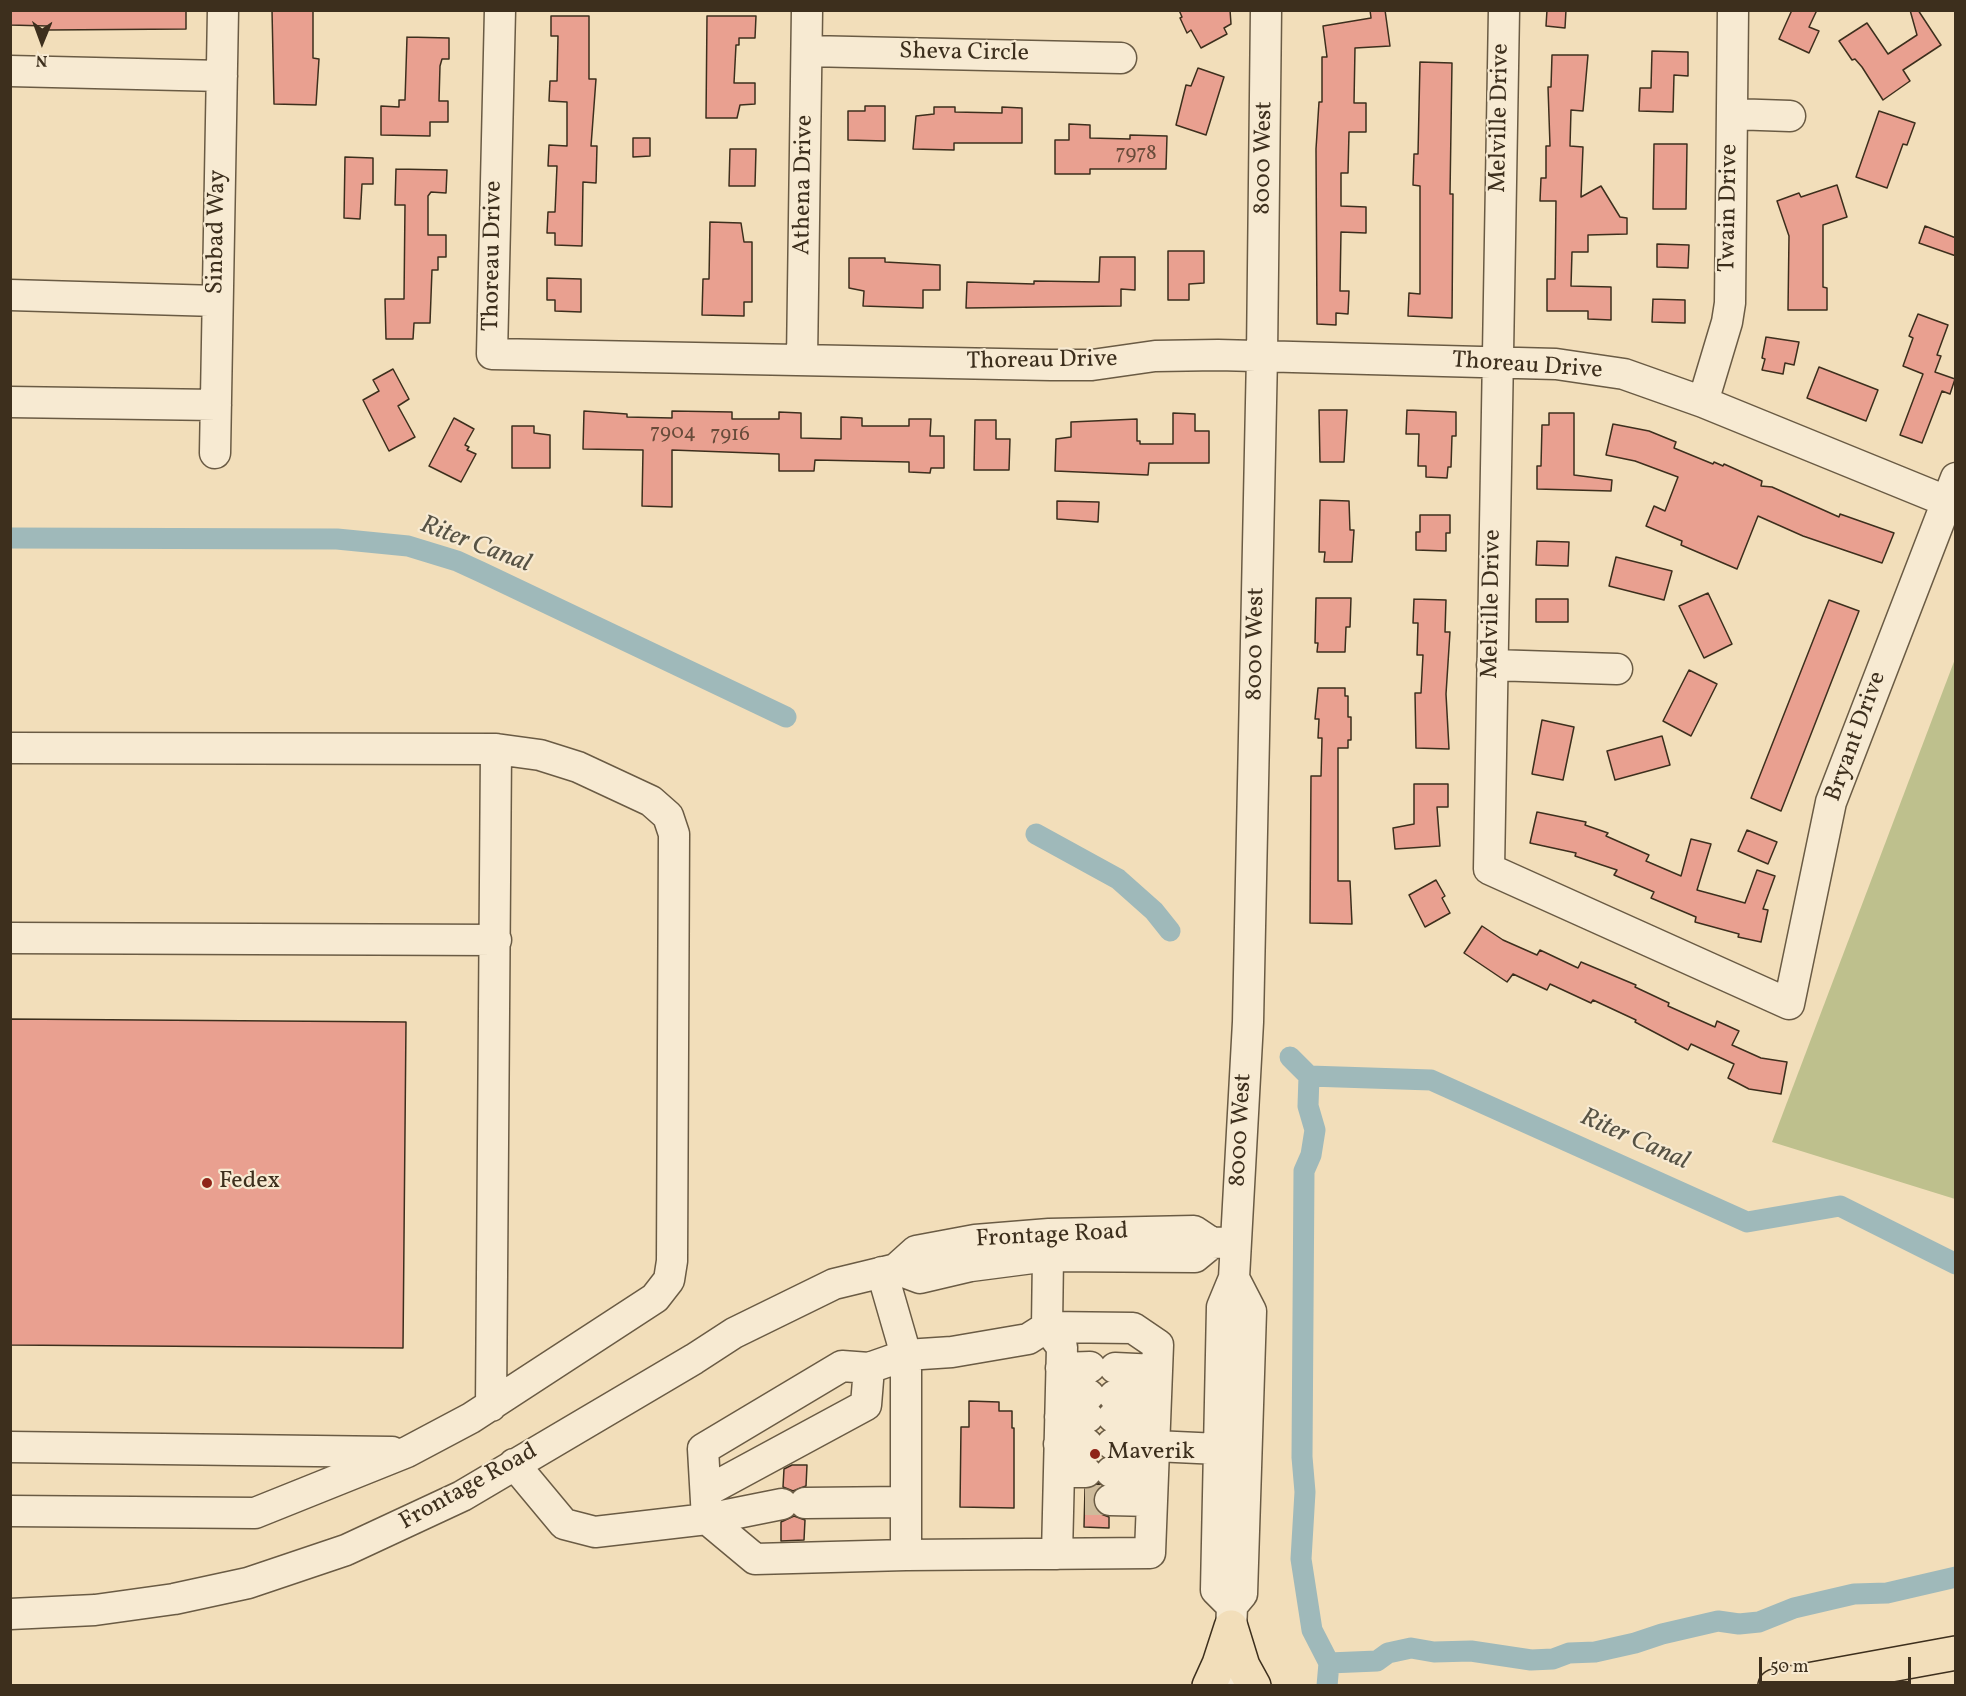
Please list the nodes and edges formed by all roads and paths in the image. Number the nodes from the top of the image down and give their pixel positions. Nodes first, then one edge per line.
1 (223, 10) edge
2 (500, 10) edge
3 (807, 10) edge
4 (1266, 10) edge
5 (1503, 10) edge
6 (1733, 10) edge
7 (807, 51) junction
8 (1121, 58) dead end
9 (10, 71) edge
10 (222, 76) junction
11 (1731, 114) junction
12 (1790, 116) dead end
13 (10, 296) edge
14 (216, 301) junction
15 (1262, 355) junction
16 (802, 360) junction
17 (1496, 363) junction
18 (10, 402) edge
19 (1703, 402) junction
20 (216, 405) junction
21 (215, 453) dead end
22 (1951, 490) edge
23 (1492, 665) junction
24 (1617, 669) dead end
25 (10, 748) edge
26 (496, 749) junction
27 (10, 938) edge
28 (496, 940) junction
29 (1789, 1004) joint
30 (1224, 1243) junction
31 (1048, 1256) junction
32 (889, 1271) junction
33 (1234, 1278) junction
34 (1047, 1327) junction
35 (906, 1355) junction
36 (869, 1368) junction
37 (491, 1406) junction
38 (1087, 1433) junction
39 (1155, 1435) junction
40 (10, 1447) edge
41 (1219, 1449) junction
42 (407, 1452) junction
43 (514, 1464) junction
44 (906, 1502) junction
45 (707, 1505) junction
46 (10, 1510) edge
47 (1057, 1554) junction
48 (906, 1555) junction
49 (10, 1614) edge
50 (1231, 1616) junction
51 (1956, 1653) edge
52 (1209, 1686) edge
53 (1229, 1686) edge
54 (1254, 1686) edge
55 (1775, 1686) edge

1 - 10 street, Sinbad Way
2 - 16 street, Thoreau Drive
3 - 7 street, Athena Drive
4 - 15 street, 8000 West
5 - 17 street, Melville Drive
6 - 11 street, Twain Drive
7 - 8 street, Sheva Circle
7 - 16 street, Athena Drive
9 - 10 street
10 - 14 street, Sinbad Way
11 - 12 street
11 - 19 street, Twain Drive
13 - 14 street
14 - 20 street, Sinbad Way
15 - 16 street, Thoreau Drive
15 - 17 street, Thoreau Drive
15 - 30 street, 8000 West
17 - 19 street, Thoreau Drive
17 - 23 street, Melville Drive
18 - 20 street
19 - 22 street, Thoreau Drive
20 - 21 street, Sinbad Way
22 - 29 street, Bryant Drive
23 - 24 street
23 - 29 street, Melville Drive
25 - 26 street
26 - 28 street
26 - 37 street
27 - 28 street
28 - 37 street
30 - 31 street, Frontage Road
30 - 32 street, Frontage Road
30 - 33 street, 8000 West
31 - 32 street, Frontage Road
31 - 34 street
32 - 35 street
32 - 43 street, Frontage Road
33 - 41 street, 8000 West
33 - 50 street, 8000 West
34 - 35 street
34 - 38 street
34 - 39 street
35 - 36 street
35 - 44 street
36 - 45 street
36 - 45 street
37 - 42 street
38 - 39 street
38 - 39 street
38 - 39 street
38 - 47 street
39 - 41 street
39 - 47 street
40 - 42 street
41 - 50 street, 8000 West
42 - 46 street
43 - 45 street
43 - 49 street, Frontage Road
44 - 45 street
44 - 48 street
45 - 48 street
47 - 48 street
50 - 52 highway
50 - 53 street, 8000 West
50 - 54 highway
51 - 55 highway

